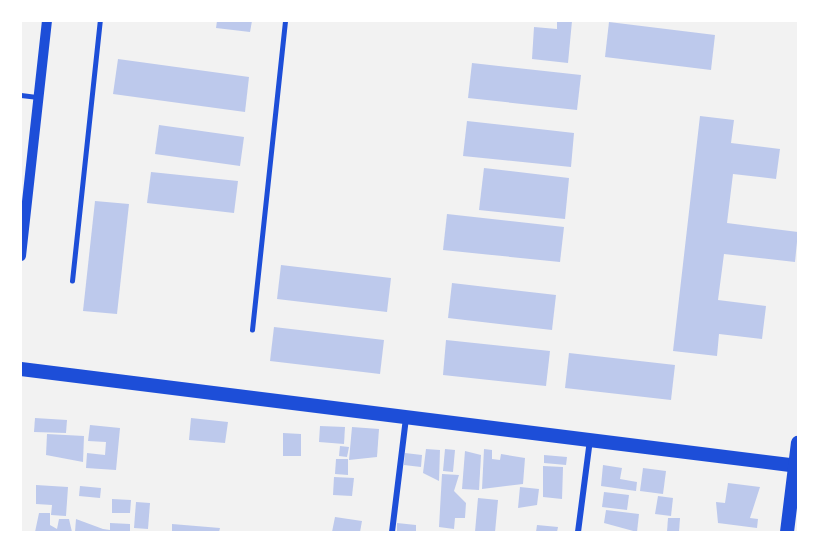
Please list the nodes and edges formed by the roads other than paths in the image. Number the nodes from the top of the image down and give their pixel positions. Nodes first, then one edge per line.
1 (47, 21) edge
2 (100, 21) edge
3 (285, 21) edge
4 (21, 95) edge
5 (38, 97) junction
6 (21, 256) edge
7 (72, 281) dead end
8 (252, 330) dead end
9 (21, 369) edge
10 (406, 417) junction
11 (590, 439) junction
12 (798, 443) edge
13 (797, 466) edge
14 (392, 532) edge
15 (578, 532) edge
16 (787, 532) edge

1 - 5 street
2 - 7 lane
3 - 8 lane
4 - 5 lane
5 - 6 street
9 - 10 main road
10 - 11 main road
10 - 14 street
11 - 13 main road
11 - 15 street
12 - 13 main road
13 - 16 main road

